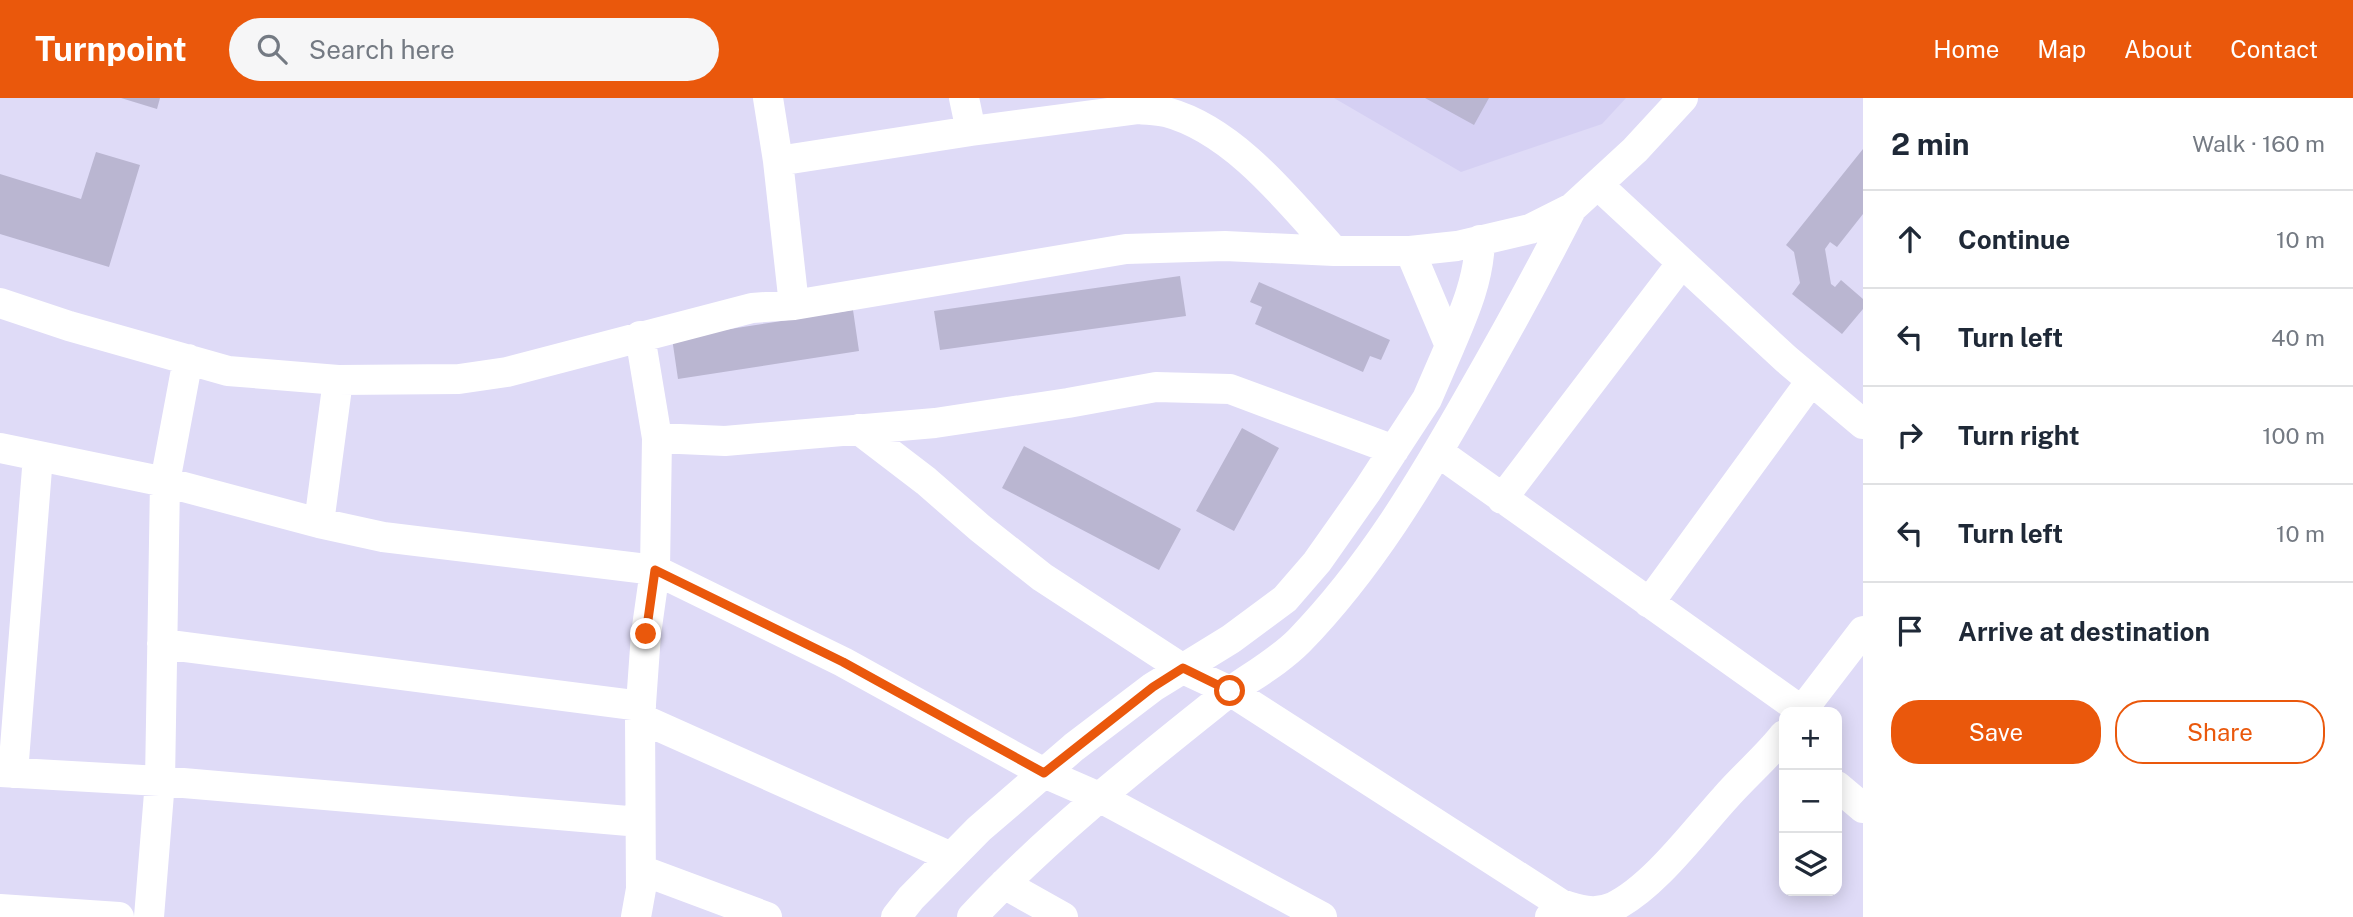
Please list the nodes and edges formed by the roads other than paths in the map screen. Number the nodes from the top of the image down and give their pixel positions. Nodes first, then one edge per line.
1 (768, 98) edge
2 (964, 98) edge
3 (1683, 98) edge
4 (971, 131) junction
5 (778, 161) junction
6 (1598, 185) junction
7 (1572, 208) junction
8 (1480, 240) junction
9 (1334, 251) junction
10 (1410, 251) junction
11 (1681, 264) junction
12 (0, 303) edge
13 (794, 305) junction
14 (640, 336) junction
15 (1450, 346) junction
16 (188, 359) junction
17 (338, 380) junction
18 (1811, 381) junction
19 (1863, 424) edge
20 (858, 429) junction
21 (657, 438) junction
22 (0, 448) edge
23 (1394, 450) junction
24 (1438, 452) junction
25 (38, 456) junction
26 (165, 482) junction
27 (1502, 499) junction
28 (319, 523) junction
29 (655, 570) junction
30 (1649, 603) junction
31 (1863, 632) edge
32 (12, 640) edge
33 (162, 644) junction
34 (1183, 668) junction
35 (1230, 691) junction
36 (1795, 707) edge
37 (1806, 707) edge
38 (640, 712) junction
39 (1779, 743) edge
40 (7, 772) edge
41 (1044, 773) junction
42 (160, 781) junction
43 (1842, 790) edge
44 (1099, 797) junction
45 (1863, 808) edge
46 (640, 822) junction
47 (951, 857) junction
48 (641, 870) junction
49 (1004, 884) junction
50 (0, 909) edge
51 (1555, 911) edge
52 (119, 917) edge
53 (149, 917) edge
54 (636, 917) edge
55 (767, 917) edge
56 (896, 917) edge
57 (972, 917) edge
58 (1063, 917) edge
59 (1322, 917) edge

1 - 5 street
2 - 4 street
3 - 6 street
4 - 5 street
4 - 9 street
5 - 13 street
6 - 7 street
6 - 11 street
7 - 8 street
7 - 24 street
8 - 10 street
8 - 15 street
9 - 10 street
9 - 13 street
10 - 15 street
11 - 18 street
11 - 27 street
12 - 16 street
13 - 14 street
14 - 17 street
14 - 21 street
15 - 23 street
16 - 17 street
16 - 26 street
17 - 28 street
18 - 19 street
18 - 30 street
20 - 21 street
20 - 23 street
20 - 34 street
21 - 29 street
22 - 25 street
23 - 34 street
24 - 27 street
24 - 35 street
25 - 26 street
25 - 32 street
26 - 28 street
26 - 33 street
27 - 30 street
28 - 29 street
29 - 38 street
29 - 41 street
30 - 36 street
31 - 37 street
32 - 40 street
33 - 38 street
33 - 42 street
34 - 35 street
34 - 41 street
35 - 44 street
35 - 51 street
38 - 46 street
38 - 47 street
39 - 51 street
40 - 42 street
41 - 44 street
41 - 47 street
42 - 46 street
42 - 53 street
43 - 45 street
44 - 49 street
44 - 59 street
46 - 48 street
47 - 56 street
48 - 54 street
48 - 55 street
49 - 57 street
49 - 58 street
50 - 52 street

